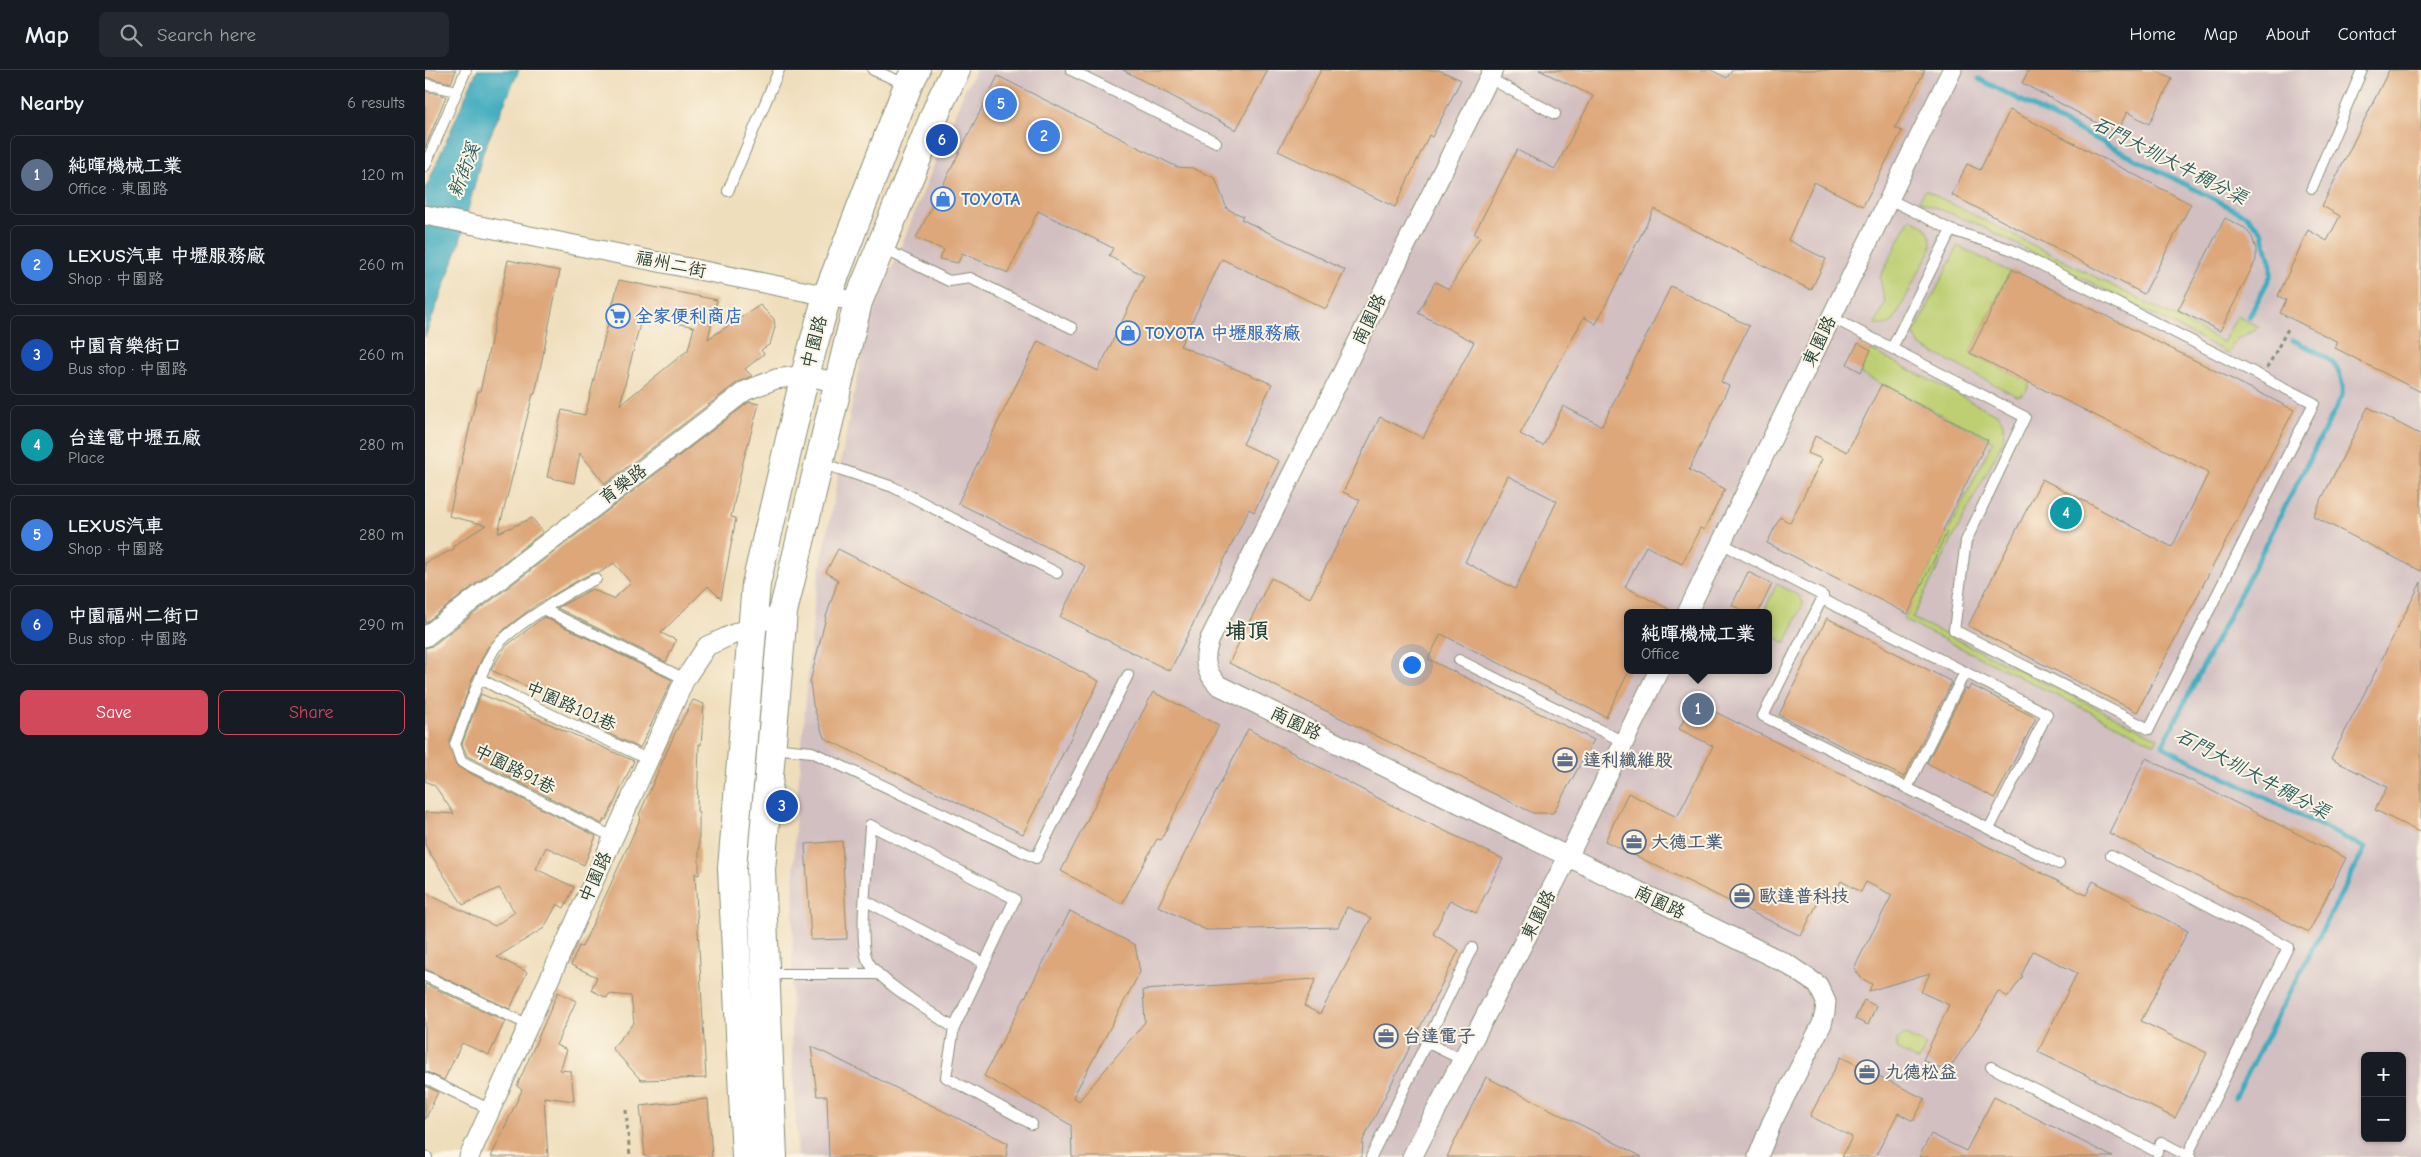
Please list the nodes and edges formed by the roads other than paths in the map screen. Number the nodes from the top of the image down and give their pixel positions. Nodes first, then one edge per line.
1 (466, 70) edge
2 (779, 70) edge
3 (873, 70) edge
4 (956, 70) edge
5 (1071, 70) edge
6 (1952, 70) edge
7 (2361, 70) edge
8 (1491, 74) edge
9 (912, 77) edge
10 (425, 84) edge
11 (457, 91) junction
12 (1555, 114) dead end
13 (1215, 142) dead end
14 (425, 166) edge
15 (2313, 188) dead end
16 (728, 191) dead end
17 (1889, 199) junction
18 (425, 215) edge
19 (1951, 230) junction
20 (880, 247) junction
21 (827, 296) junction
22 (858, 302) junction
23 (1831, 317) junction
24 (1072, 328) dead end
25 (1892, 348) junction
26 (805, 375) junction
27 (838, 383) junction
28 (819, 462) junction
29 (1721, 543) junction
30 (1057, 573) dead end
31 (596, 579) dead end
32 (1822, 599) junction
33 (1689, 609) edge
34 (545, 610) junction
35 (783, 612) junction
36 (752, 626) junction
37 (425, 637) edge
38 (1459, 660) dead end
39 (1657, 674) edge
40 (1964, 674) junction
41 (1127, 675) dead end
42 (685, 678) junction
43 (481, 679) junction
44 (1624, 742) junction
45 (772, 748) junction
46 (649, 760) junction
47 (1907, 788) junction
48 (1989, 829) junction
49 (613, 837) junction
50 (2111, 856) dead end
51 (1568, 857) junction
52 (2059, 864) dead end
53 (866, 901) junction
54 (1472, 948) dead end
55 (984, 963) junction
56 (766, 974) junction
57 (877, 974) junction
58 (425, 976) edge
59 (529, 1025) junction
60 (954, 1028) junction
61 (1426, 1042) junction
62 (1463, 1060) junction
63 (1991, 1067) dead end
64 (425, 1078) edge
65 (491, 1110) junction
66 (1032, 1124) dead end
67 (2189, 1156) edge
68 (469, 1157) edge
69 (746, 1157) edge
70 (773, 1157) edge
71 (1371, 1157) edge
72 (1412, 1157) edge
73 (1758, 1157) edge

1 - 11 lane
2 - 16 lane
3 - 9 lane
4 - 20 main road, 中園路
5 - 13 lane
6 - 17 street, 東園路
7 - 15 lane
8 - 12 lane
8 - 51 street, 南園路
9 - 21 main road, 中園路
10 - 11 lane
11 - 14 lane
17 - 19 lane
17 - 23 street, 東園路
18 - 21 street, 福州二街
19 - 25 lane
19 - 25 lane
20 - 22 main road, 中園路
20 - 24 lane
21 - 22 street, 福州二街
21 - 26 main road, 中園路
22 - 27 main road, 中園路
23 - 25 lane
23 - 29 street, 東園路
26 - 27 street, 育樂路
26 - 36 main road, 中園路
26 - 37 street, 育樂路
27 - 28 main road, 中園路
28 - 30 lane
28 - 35 main road, 中園路
29 - 32 lane
29 - 33 street, 東園路
31 - 34 lane, 中園路91巷
32 - 40 lane
32 - 47 lane
34 - 42 lane
34 - 43 lane, 中園路91巷
35 - 36 street, 中園路
35 - 45 main road, 中園路
36 - 42 street, 中園路
36 - 69 main road, 中園路
38 - 44 lane
39 - 44 street, 東園路
40 - 47 lane
40 - 48 lane
41 - 45 lane
42 - 46 street, 中園路
43 - 46 lane, 中園路101巷
43 - 49 lane, 中園路91巷
44 - 51 street, 東園路
45 - 56 main road, 中園路
46 - 49 street, 中園路
47 - 48 lane
48 - 52 lane
49 - 59 street, 中園路
50 - 67 lane
51 - 62 street, 東園路
51 - 73 street, 南園路
53 - 55 lane
53 - 55 lane
53 - 57 lane
54 - 61 lane
55 - 60 lane
56 - 57 lane
56 - 70 main road, 中園路
57 - 60 lane
58 - 59 lane
59 - 65 street, 中園路
60 - 66 lane
61 - 62 lane
61 - 71 lane
62 - 72 street, 東園路
63 - 67 lane
64 - 65 lane
65 - 68 street, 中園路

